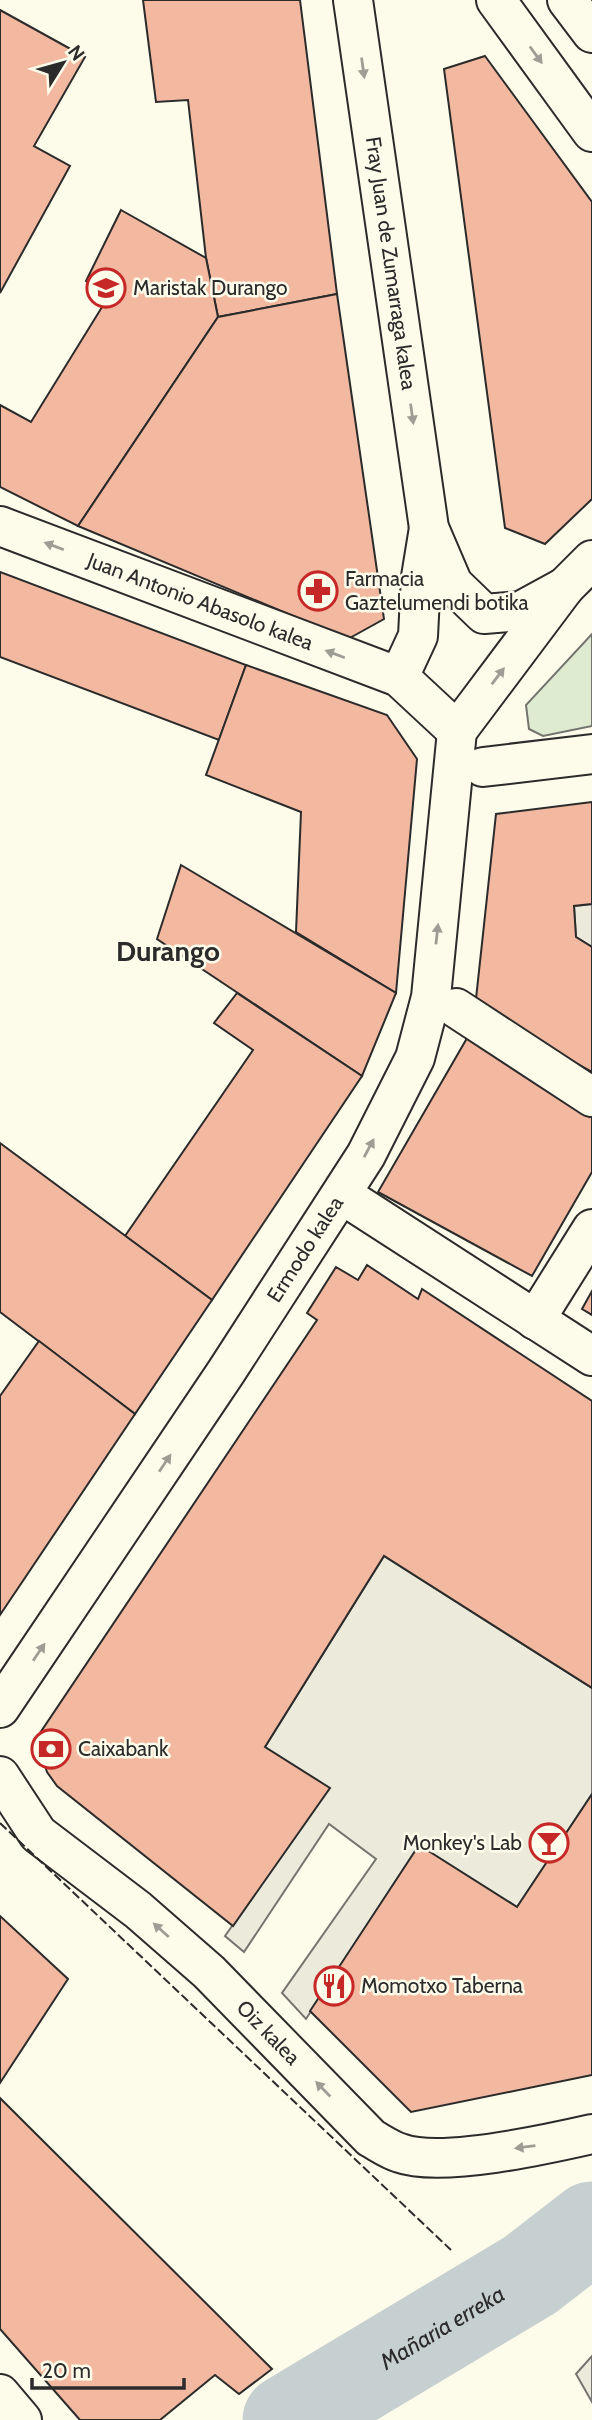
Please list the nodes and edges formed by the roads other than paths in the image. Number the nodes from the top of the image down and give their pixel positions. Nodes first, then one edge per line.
1 (353, 0) edge
2 (496, 0) edge
3 (567, 0) edge
4 (592, 33) edge
5 (592, 132) edge
6 (0, 526) edge
7 (429, 528) junction
8 (592, 561) edge
9 (565, 587) junction
10 (399, 677) junction
11 (457, 730) junction
12 (592, 754) edge
13 (483, 767) dead end
14 (456, 1008) dead end
15 (592, 1097) edge
16 (355, 1203) dead end
17 (592, 1229) edge
18 (535, 1320) junction
19 (592, 1356) edge
20 (0, 1708) edge
21 (0, 1776) edge
22 (592, 2134) edge
23 (0, 2394) edge
24 (22, 2420) edge

1 -> 7 street, Fray Juan de Zumarraga kalea
2 -> 5 street
3 - 4 street
10 -> 6 street, Juan Antonio Abasolo kalea
7 - 9 street
7 - 10 street
8 - 9 street
11 -> 9 street
10 - 11 street
20 -> 11 street, Ermodo kalea
12 - 13 street
14 - 15 street
16 - 18 street
17 - 18 street
18 - 19 street
22 -> 21 street, Oiz kalea
23 - 24 street

